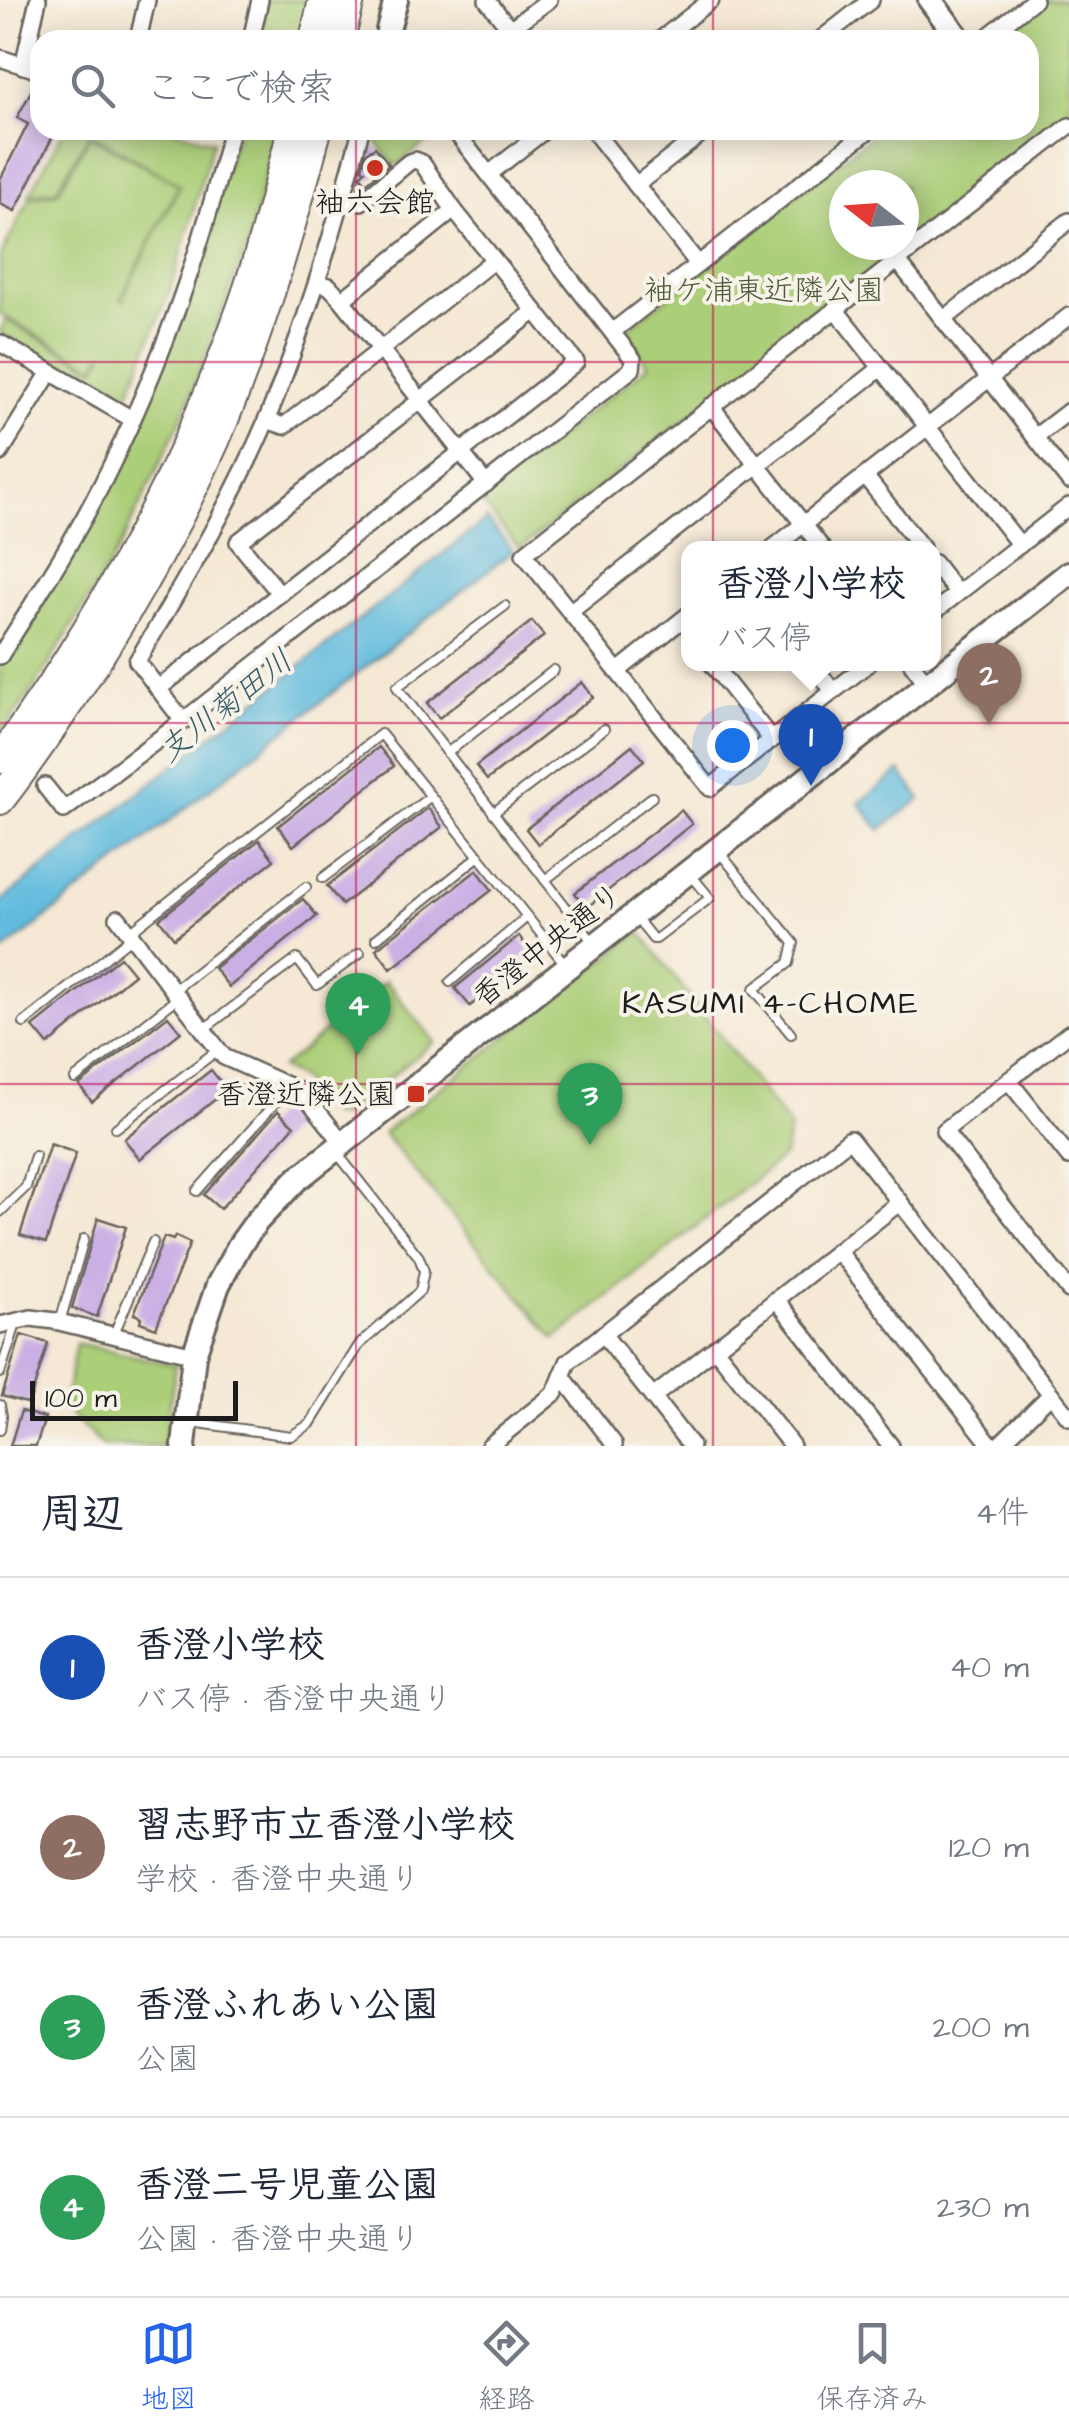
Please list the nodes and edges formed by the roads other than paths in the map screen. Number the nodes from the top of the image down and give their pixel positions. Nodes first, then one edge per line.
1 (38, 0) edge
2 (148, 0) edge
3 (260, 0) edge
4 (323, 0) edge
5 (350, 0) edge
6 (396, 0) edge
7 (487, 0) edge
8 (549, 0) edge
9 (711, 0) edge
10 (871, 0) edge
11 (930, 0) edge
12 (1034, 0) edge
13 (32, 30) edge
14 (140, 30) edge
15 (253, 30) edge
16 (316, 30) edge
17 (342, 30) edge
18 (388, 30) edge
19 (512, 30) edge
20 (519, 30) edge
21 (673, 30) edge
22 (833, 30) edge
23 (952, 30) edge
24 (996, 30) edge
25 (30, 38) edge
26 (0, 58) edge
27 (24, 66) junction
28 (30, 68) edge
29 (1069, 126) edge
30 (224, 140) edge
31 (289, 140) edge
32 (314, 140) edge
33 (359, 140) edge
34 (462, 140) edge
35 (532, 140) edge
36 (601, 140) edge
37 (693, 140) edge
38 (856, 140) edge
39 (489, 174) junction
40 (636, 185) junction
41 (342, 200) junction
42 (454, 210) junction
43 (1069, 221) edge
44 (919, 242) edge
45 (494, 260) junction
46 (896, 260) joint
47 (698, 264) junction
48 (318, 283) junction
49 (342, 300) junction
50 (835, 309) junction
51 (535, 311) junction
52 (1069, 316) edge
53 (943, 320) junction
54 (612, 332) junction
55 (0, 343) edge
56 (381, 350) junction
57 (881, 368) junction
58 (50, 372) junction
59 (989, 378) junction
60 (420, 401) junction
61 (710, 406) junction
62 (1069, 411) edge
63 (132, 419) junction
64 (266, 420) junction
65 (928, 427) junction
66 (1035, 437) junction
67 (461, 452) junction
68 (0, 454) edge
69 (757, 466) junction
70 (866, 476) junction
71 (1069, 481) edge
72 (486, 484) junction
73 (1069, 506) edge
74 (803, 525) junction
75 (782, 541) edge
76 (816, 541) edge
77 (917, 541) edge
78 (1020, 545) junction
79 (941, 572) edge
80 (1069, 574) edge
81 (280, 594) junction
82 (958, 594) junction
83 (505, 606) dead end
84 (941, 607) edge
85 (570, 611) junction
86 (681, 627) edge
87 (0, 656) edge
88 (554, 670) dead end
89 (618, 671) junction
90 (718, 671) edge
91 (818, 671) edge
92 (859, 671) edge
93 (917, 671) edge
94 (927, 684) junction
95 (158, 689) junction
96 (834, 691) junction
97 (183, 721) junction
98 (604, 730) dead end
99 (772, 740) junction
100 (447, 753) junction
101 (0, 759) edge
102 (46, 786) dead end
103 (431, 796) junction
104 (652, 797) dead end
105 (0, 800) edge
106 (493, 813) junction
107 (717, 850) junction
108 (479, 856) junction
109 (689, 872) junction
110 (323, 878) dead end
111 (545, 880) junction
112 (306, 887) dead end
113 (634, 914) junction
114 (528, 917) junction
115 (118, 918) dead end
116 (131, 934) junction
117 (376, 939) dead end
118 (594, 945) junction
119 (360, 953) dead end
120 (567, 966) junction
121 (450, 982) dead end
122 (177, 994) junction
123 (24, 1023) dead end
124 (204, 1030) junction
125 (1069, 1033) edge
126 (791, 1034) dead end
127 (218, 1049) junction
128 (75, 1079) dead end
129 (1009, 1080) junction
130 (290, 1086) junction
131 (116, 1128) dead end
132 (339, 1146) junction
133 (35, 1156) dead end
134 (1069, 1157) edge
135 (197, 1192) dead end
136 (900, 1202) junction
137 (0, 1212) edge
138 (84, 1239) dead end
139 (152, 1242) dead end
140 (838, 1250) junction
141 (1069, 1290) edge
142 (776, 1300) junction
143 (60, 1322) junction
144 (8, 1323) edge
145 (603, 1334) junction
146 (113, 1336) junction
147 (715, 1348) junction
148 (194, 1355) junction
149 (0, 1373) edge
150 (562, 1376) junction
151 (1051, 1394) junction
152 (652, 1397) junction
153 (0, 1405) edge
154 (1069, 1417) edge
155 (186, 1422) junction
156 (0, 1430) edge
157 (184, 1446) edge
158 (489, 1446) edge
159 (614, 1446) edge
160 (691, 1446) edge
161 (792, 1446) edge
162 (891, 1446) edge
163 (995, 1446) edge

1 - 13 street
2 - 14 street
3 - 15 street
4 - 16 highway
5 - 17 highway
6 - 18 street
7 - 19 street
8 - 20 street
9 - 21 street
10 - 22 street
11 - 23 street
12 - 24 street
25 - 27 street
26 - 27 street
27 - 28 street
29 - 44 street
30 - 63 street
31 - 101 highway
32 - 105 highway
33 - 41 street
34 - 39 street
35 - 39 street
36 - 40 street
37 - 40 street
38 - 47 street
39 - 54 street
40 - 47 street
41 - 42 street
41 - 48 street
42 - 45 street
42 - 49 street
43 - 53 street
45 - 51 street
45 - 56 street
46 - 50 street
46 - 53 street
47 - 54 street
48 - 49 street
48 - 64 street
49 - 56 street
50 - 57 street
50 - 61 street
51 - 60 street
51 - 67 street
52 - 59 street
53 - 59 street
54 - 72 street
55 - 58 street
56 - 60 street
56 - 64 street
57 - 65 street
57 - 69 street
58 - 63 street
58 - 68 street
59 - 65 street
59 - 66 street
60 - 67 street
60 - 81 street
61 - 69 street
61 - 85 street
62 - 66 street
63 - 87 street
64 - 95 street
65 - 70 street
65 - 78 street
66 - 71 street
67 - 72 street
67 - 81 street
69 - 74 street
69 - 85 street
70 - 74 street
70 - 77 street
72 - 97 street
73 - 78 street
74 - 75 street
74 - 76 street
78 - 82 street
79 - 82 street
80 - 94 street, 香澄中央通り
81 - 95 street
82 - 84 street
83 - 100 lane
85 - 89 street
86 - 89 street
88 - 100 lane
89 - 99 street
90 - 99 street
91 - 96 street
92 - 96 street
93 - 94 street
94 - 107 street, 香澄中央通り
95 - 97 street
96 - 99 street
97 - 102 street
98 - 106 lane
100 - 106 lane
103 - 108 lane
103 - 110 lane
103 - 116 lane
104 - 111 lane
106 - 111 lane
107 - 109 street, 香澄中央通り
107 - 126 lane
108 - 114 lane
108 - 117 lane
109 - 113 street, 香澄中央通り
109 - 113 lane
111 - 118 lane
112 - 122 lane
113 - 118 street, 香澄中央通り
114 - 120 lane
114 - 121 lane
115 - 116 street
116 - 122 street
116 - 123 lane
118 - 120 street, 香澄中央通り
119 - 124 lane
120 - 132 street, 香澄中央通り
122 - 124 street
122 - 128 lane
124 - 127 street
125 - 129 street
127 - 130 street
127 - 131 lane
129 - 134 street
129 - 141 street
130 - 132 street
130 - 135 lane
132 - 148 street, 香澄中央通り
132 - 155 lane
133 - 137 lane
136 - 140 street
136 - 145 street
136 - 151 street
138 - 143 lane
139 - 146 lane
140 - 142 street
140 - 163 street
142 - 147 street
142 - 162 street
143 - 144 street
143 - 146 street
144 - 149 lane
145 - 150 street
145 - 152 street
146 - 148 street
147 - 152 street
147 - 161 street
148 - 155 street, 香澄中央通り
150 - 158 street
150 - 159 street
151 - 154 street
151 - 163 street
152 - 160 street
153 - 156 lane
155 - 157 street, 香澄中央通り

